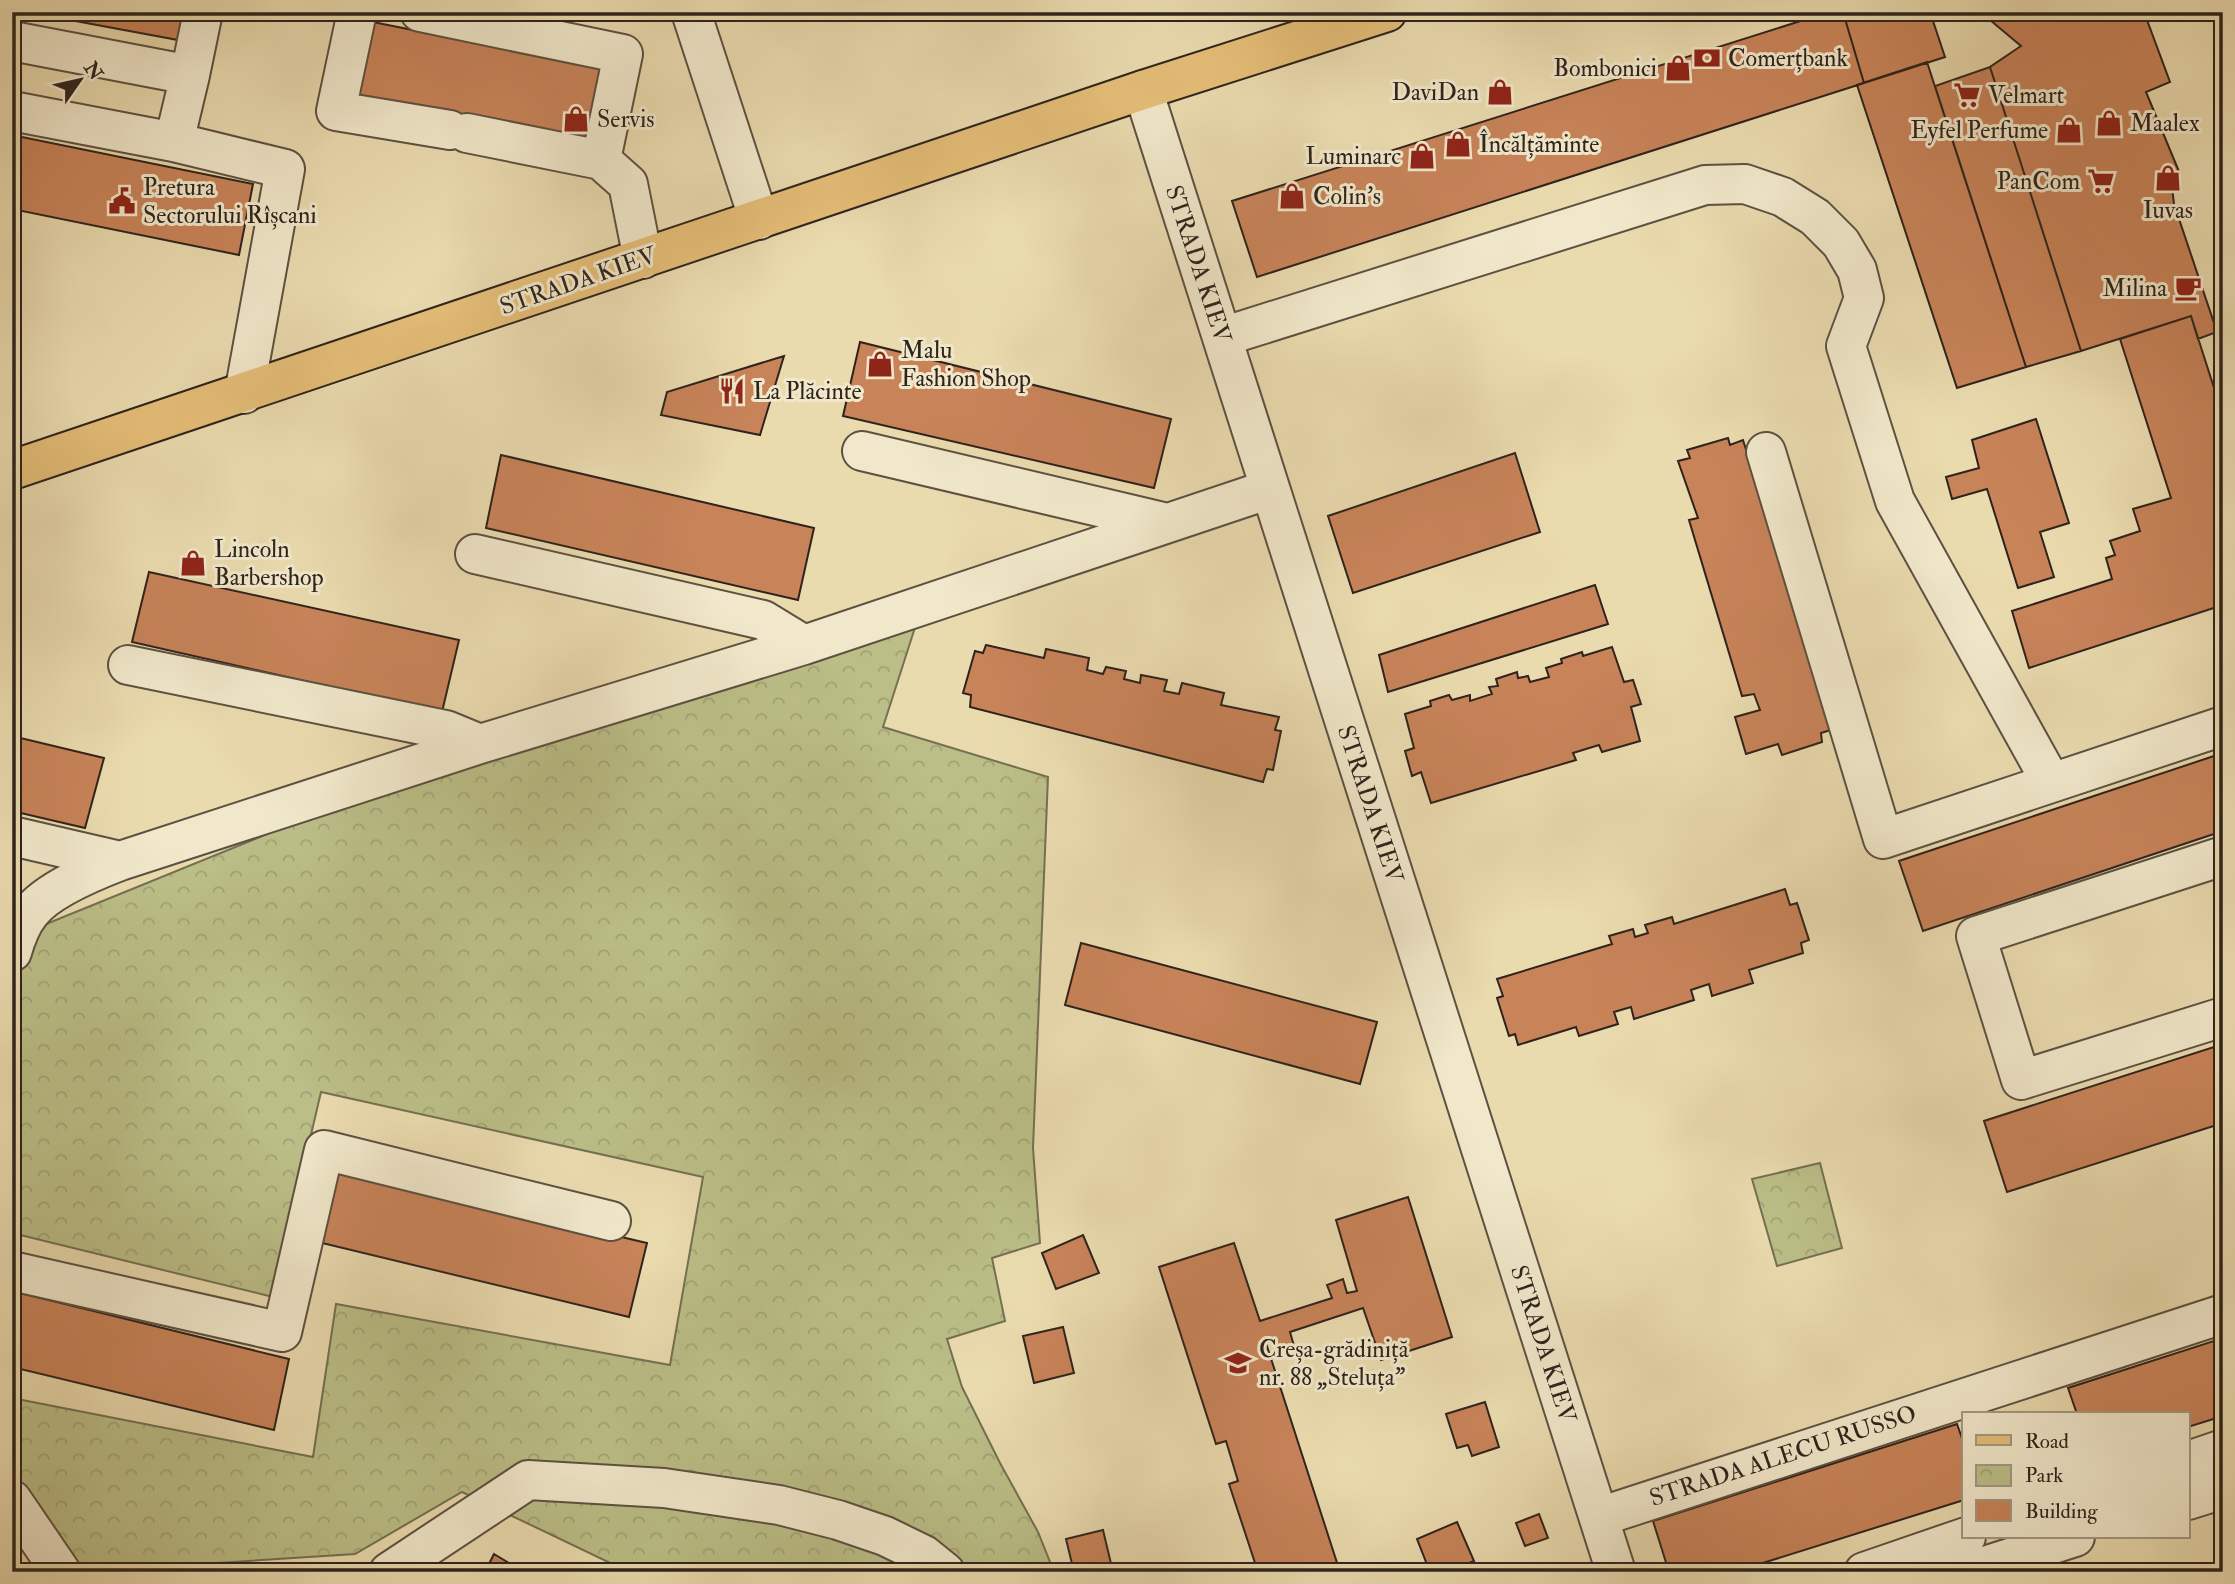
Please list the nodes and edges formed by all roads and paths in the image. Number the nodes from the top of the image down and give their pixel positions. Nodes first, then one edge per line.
1 (203, 12) edge
2 (357, 12) edge
3 (420, 12) edge
4 (691, 12) edge
5 (1387, 12) edge
6 (12, 41) edge
7 (190, 75) junction
8 (1143, 90) junction
9 (12, 111) edge
10 (174, 142) junction
11 (601, 160) junction
12 (759, 220) junction
13 (643, 259) junction
14 (1222, 337) junction
15 (244, 394) junction
16 (862, 451) dead end
17 (1766, 452) dead end
18 (12, 470) edge
19 (1270, 489) junction
20 (1167, 523) junction
21 (475, 554) dead end
22 (804, 645) junction
23 (128, 665) dead end
24 (2223, 726) edge
25 (480, 744) junction
26 (2051, 782) junction
27 (12, 836) edge
28 (2223, 856) edge
29 (120, 861) junction
30 (12, 953) edge
31 (2223, 1017) edge
32 (611, 1221) dead end
33 (12, 1271) edge
34 (2223, 1314) edge
35 (2004, 1400) edge
36 (1962, 1412) edge
37 (1962, 1412) edge
38 (2223, 1449) edge
39 (2190, 1460) edge
40 (2223, 1489) edge
41 (2190, 1499) edge
42 (12, 1500) edge
43 (1599, 1517) junction
44 (1963, 1538) edge
45 (2072, 1538) edge
46 (61, 1572) edge
47 (389, 1572) edge
48 (945, 1572) edge
49 (1616, 1572) edge
50 (1864, 1572) edge
51 (1966, 1572) edge

1 - 7 street
2 - 11 street
3 - 11 street
4 - 12 street
5 - 8 main road, STRADA KIEV
6 - 7 street
7 - 10 street
8 - 12 main road, STRADA KIEV
8 - 14 street, STRADA KIEV
9 - 10 street
10 - 15 street
11 - 13 street
12 - 13 main road, STRADA KIEV
13 - 15 main road, STRADA KIEV
14 - 19 street, STRADA KIEV
14 - 26 street
15 - 18 main road, STRADA KIEV
16 - 20 street
17 - 26 street
19 - 20 street
19 - 43 street, STRADA KIEV
20 - 22 street
21 - 22 street
22 - 25 street
23 - 25 street
24 - 26 street
25 - 29 street
27 - 29 street
28 - 31 street
29 - 30 street
32 - 33 street
34 - 35 street, STRADA ALECU RUSSO
35 - 37 street, STRADA ALECU RUSSO
36 - 43 street, STRADA ALECU RUSSO
38 - 39 street
40 - 41 street
42 - 46 street
43 - 49 street
44 - 50 street
45 - 51 street
47 - 48 street

